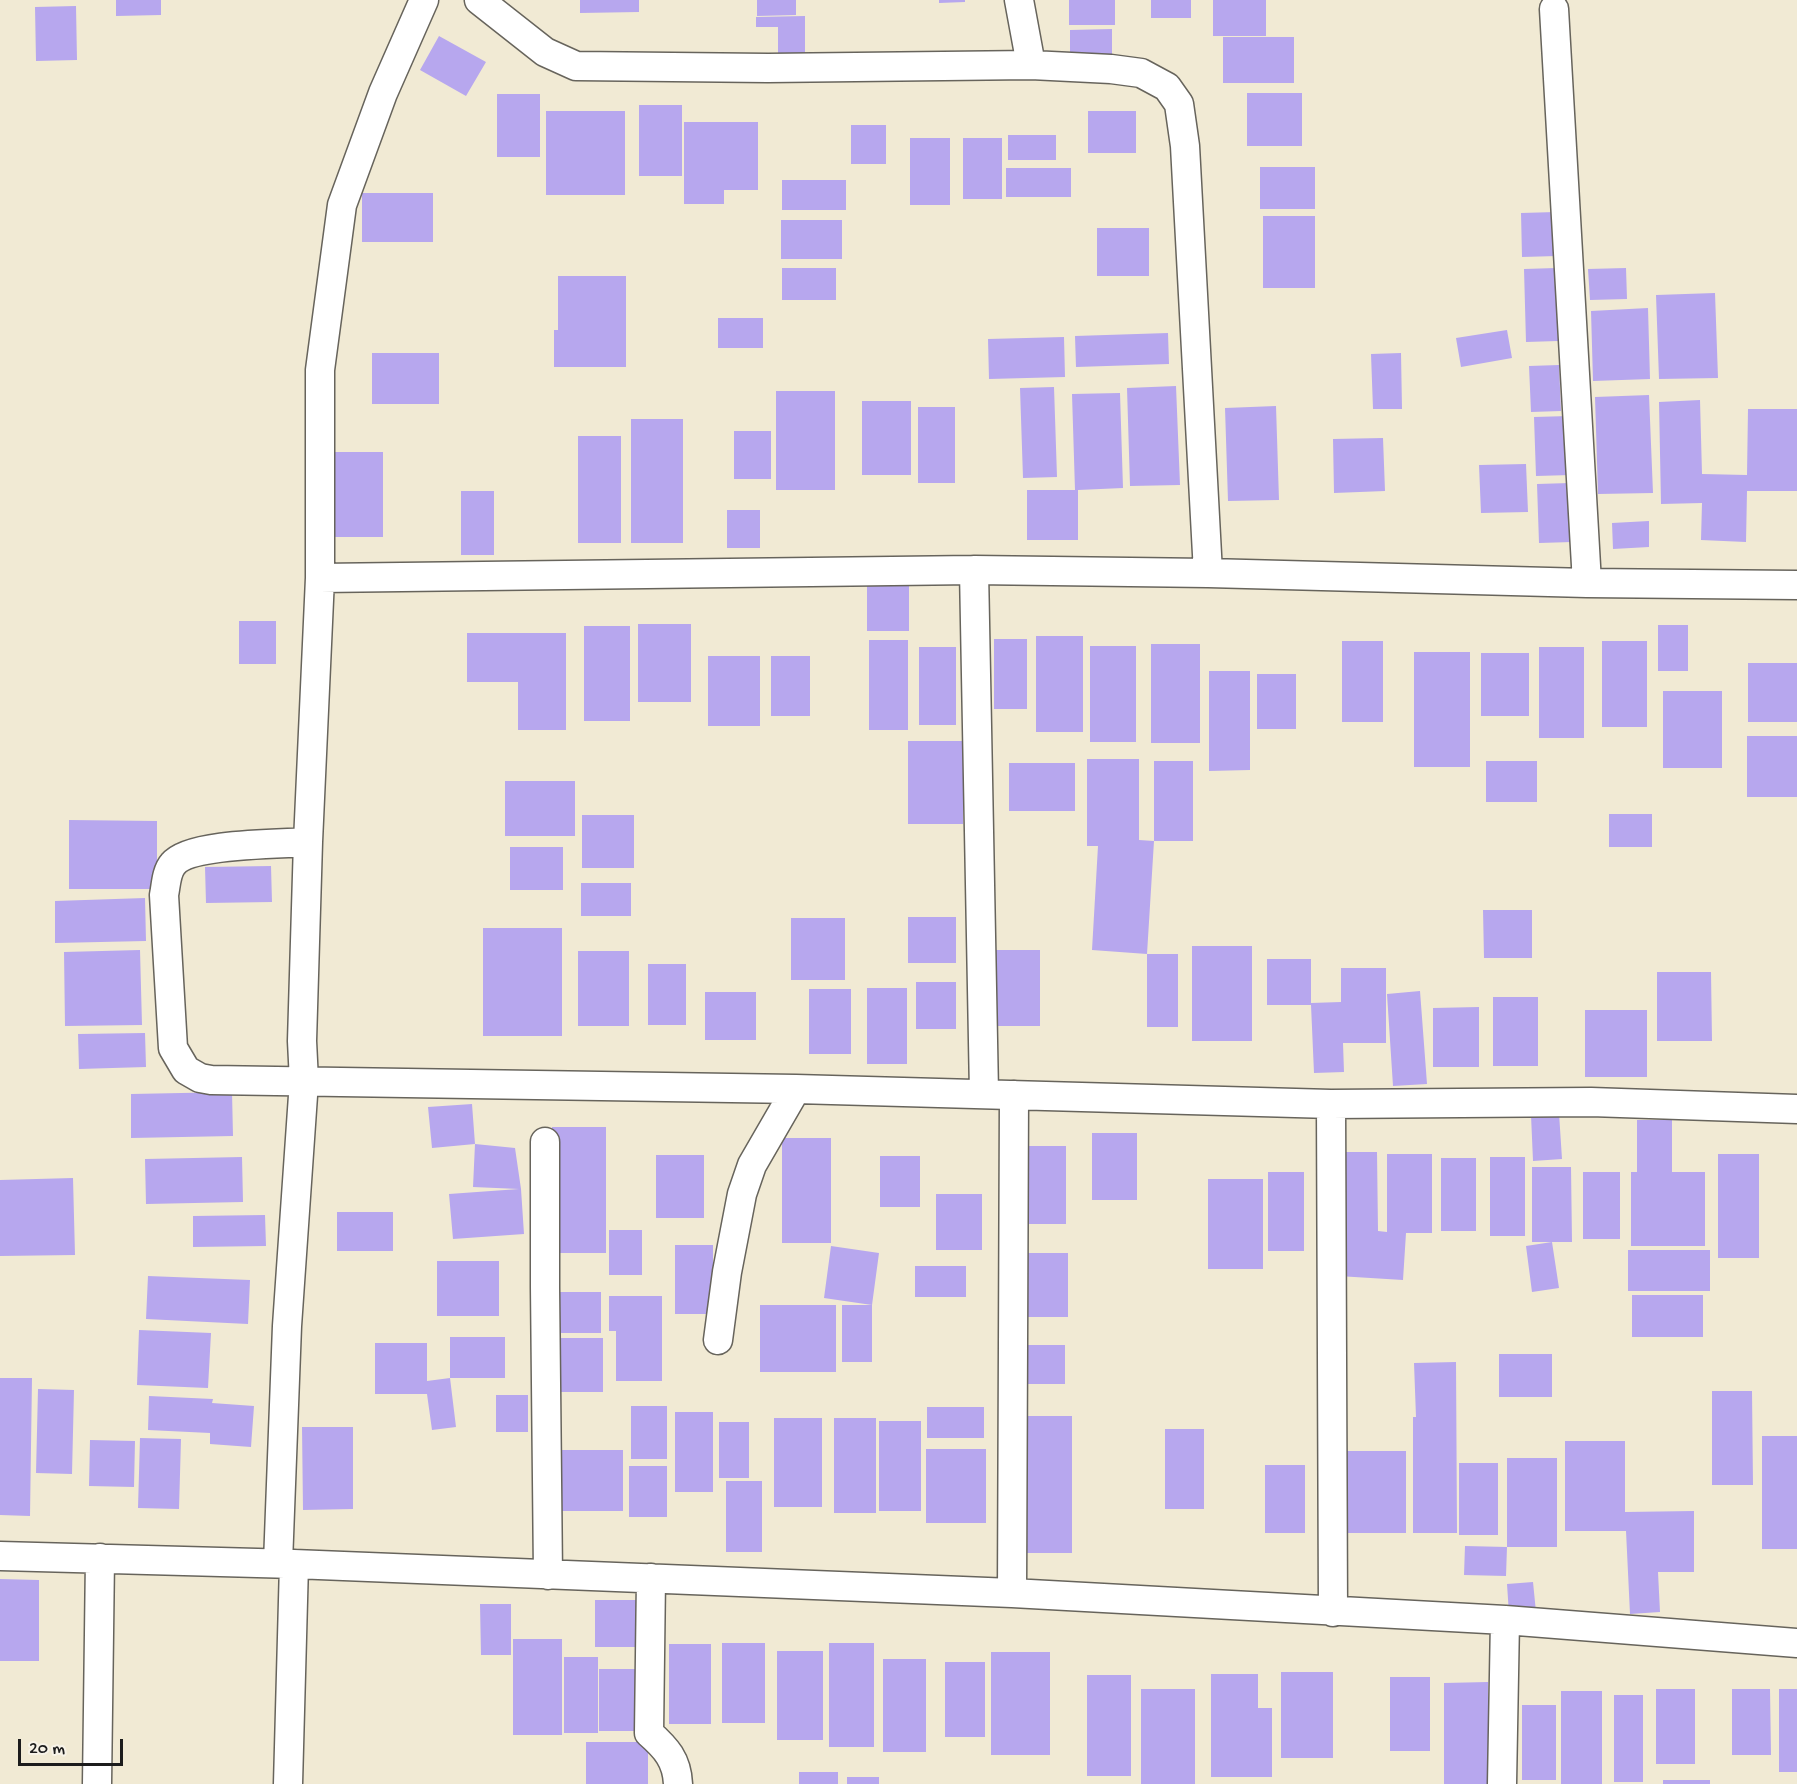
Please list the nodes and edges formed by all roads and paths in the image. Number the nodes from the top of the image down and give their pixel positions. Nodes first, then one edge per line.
1 (424, 0) edge
2 (479, 0) edge
3 (1019, 0) edge
4 (1554, 9) dead end
5 (1031, 65) junction
6 (974, 570) junction
7 (1208, 573) junction
8 (320, 578) junction
9 (1587, 583) junction
10 (1797, 585) edge
11 (308, 842) junction
12 (304, 1081) junction
13 (796, 1089) junction
14 (984, 1093) junction
15 (1014, 1095) junction
16 (1331, 1104) junction
17 (1797, 1109) edge
18 (545, 1142) dead end
19 (718, 1340) dead end
20 (0, 1556) edge
21 (100, 1558) junction
22 (286, 1563) junction
23 (548, 1575) junction
24 (651, 1578) junction
25 (1011, 1593) junction
26 (1333, 1612) junction
27 (1506, 1620) junction
28 (1797, 1643) edge
29 (97, 1784) edge
30 (288, 1784) edge
31 (678, 1784) edge
32 (1502, 1784) edge

1 - 8 street
2 - 5 street
3 - 5 street
4 - 9 street
5 - 7 street
6 - 7 street
6 - 8 street
6 - 14 street
7 - 9 street
8 - 11 street
9 - 10 street
11 - 12 street
11 - 12 street
12 - 13 street
12 - 22 street
13 - 14 street
13 - 19 street
14 - 15 street
15 - 16 street
15 - 25 street
16 - 17 street
16 - 26 street
18 - 23 street
20 - 21 street
21 - 22 street
21 - 29 street
22 - 23 street
22 - 30 street
23 - 24 street
24 - 25 street
24 - 31 street
25 - 26 street
26 - 27 street
27 - 28 street
27 - 32 street

